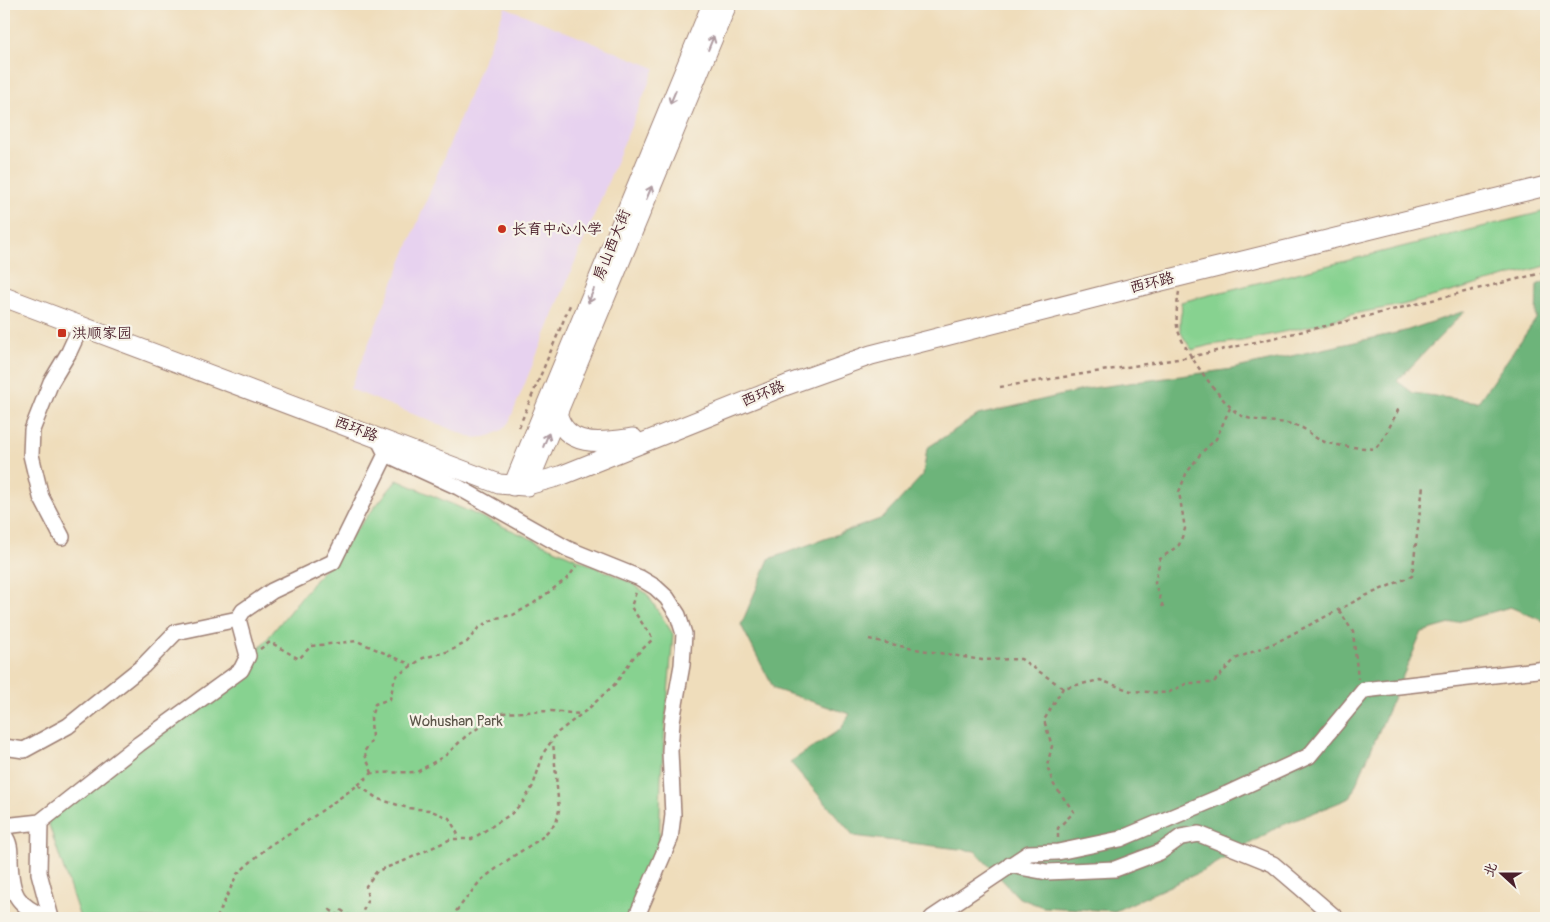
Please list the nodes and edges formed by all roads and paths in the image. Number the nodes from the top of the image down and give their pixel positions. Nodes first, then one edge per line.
1 (712, 4) edge
2 (727, 4) edge
3 (1546, 178) edge
4 (1546, 186) edge
5 (1546, 272) edge
6 (1183, 276) junction
7 (4, 287) edge
8 (4, 297) edge
9 (81, 326) junction
10 (1190, 357) junction
11 (1000, 387) dead end
12 (1230, 408) junction
13 (1399, 408) dead end
14 (557, 412) junction
15 (633, 438) junction
16 (382, 446) junction
17 (522, 481) junction
18 (1423, 486) dead end
19 (62, 537) dead end
20 (583, 555) junction
21 (640, 578) junction
22 (1163, 607) dead end
23 (1339, 610) junction
24 (238, 618) junction
25 (869, 639) dead end
26 (248, 656) junction
27 (412, 665) junction
28 (1546, 669) edge
29 (1063, 688) junction
30 (1360, 695) junction
31 (582, 714) junction
32 (552, 740) junction
33 (4, 747) edge
34 (372, 773) junction
35 (358, 785) junction
36 (40, 822) junction
37 (4, 826) edge
38 (4, 835) edge
39 (460, 839) junction
40 (1058, 852) junction
41 (1010, 865) junction
42 (341, 910) dead end
43 (49, 918) edge
44 (217, 918) edge
45 (327, 918) edge
46 (343, 918) edge
47 (353, 918) edge
48 (360, 918) edge
49 (452, 918) edge
50 (636, 918) edge
51 (932, 918) edge
52 (1336, 918) edge

1 -> 17 main road, 房山西大街
14 -> 2 main road, 房山西大街
3 - 15 main road, 西环路
4 - 6 main road, 西环路
5 - 10 path
6 - 10 path
6 - 17 main road, 西环路
7 - 17 main road, 西环路
8 - 9 main road, 西环路
9 - 16 main road, 西环路
9 - 19 street
10 - 11 path
10 - 12 path
12 - 13 path
12 - 22 path
14 - 15 main road
17 -> 14 main road, 房山西大街
15 - 17 main road, 西环路
16 - 17 main road, 西环路
16 - 20 street
16 - 24 street
18 - 23 path
20 - 21 street
20 - 27 path
21 - 31 path
21 - 50 street
23 - 29 path
23 - 30 path
24 - 26 street
24 - 33 street
25 - 29 path
26 - 27 path
26 - 36 street
27 - 34 path
28 - 30 street
29 - 40 path
30 - 40 street
31 - 32 path
31 - 34 path
32 - 39 path
32 - 49 path
34 - 35 path
35 - 39 path
35 - 44 path
36 - 37 street
36 - 43 street
38 - 43 street
39 - 48 path
40 - 41 street
41 - 51 street
41 - 52 street
42 - 47 path
45 - 46 path

